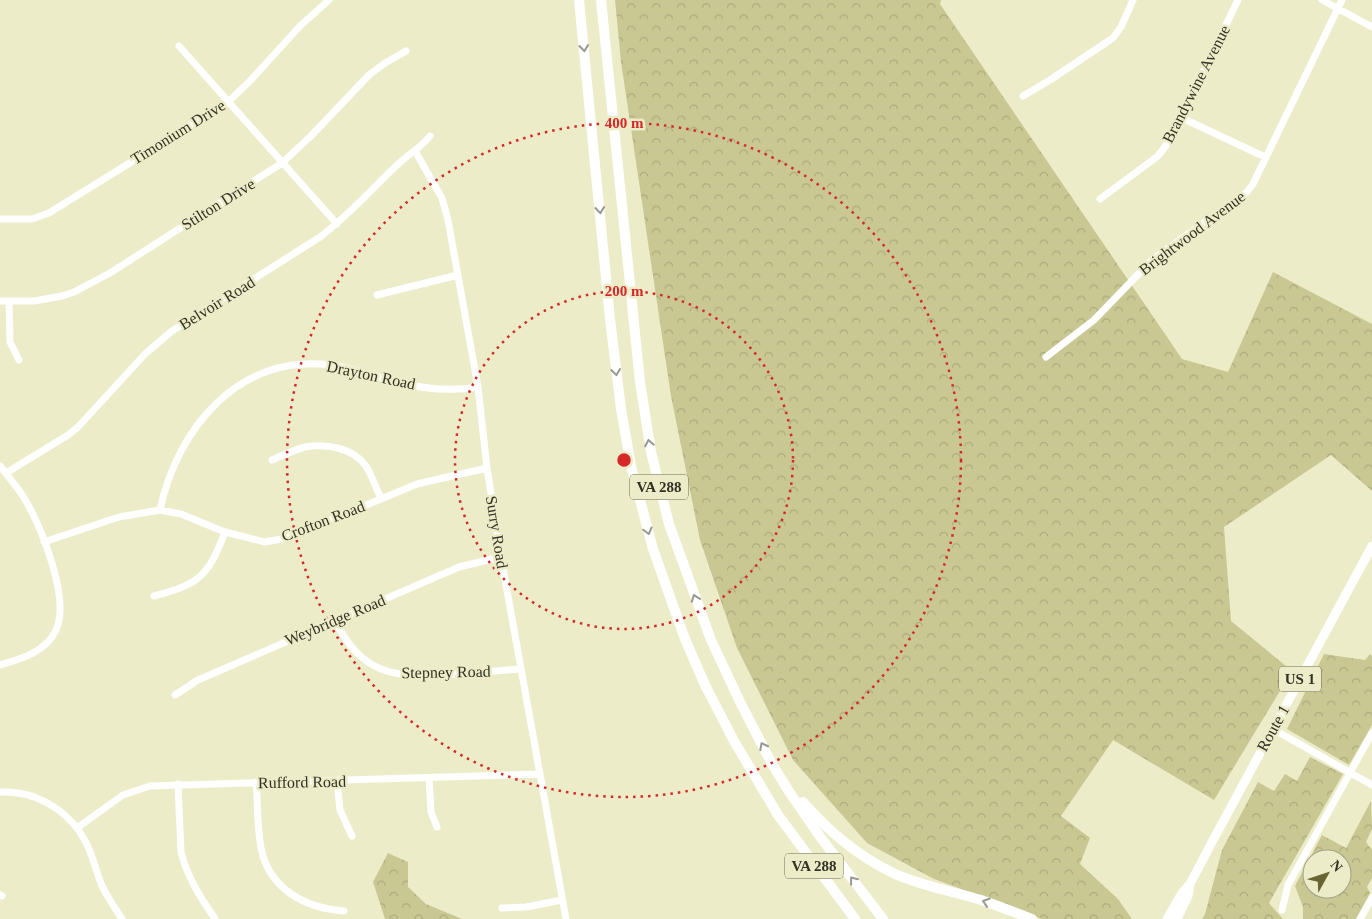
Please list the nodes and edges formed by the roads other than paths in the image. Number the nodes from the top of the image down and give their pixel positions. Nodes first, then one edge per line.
1 (329, 0) edge
2 (579, 0) edge
3 (601, 0) edge
4 (1134, 0) edge
5 (1238, 0) edge
6 (1322, 0) edge
7 (1342, 0) edge
8 (1338, 8) junction
9 (1372, 27) edge
10 (179, 46) dead end
11 (406, 51) dead end
12 (1023, 96) dead end
13 (228, 102) junction
14 (1182, 118) junction
15 (430, 136) dead end
16 (415, 151) junction
17 (1265, 157) junction
18 (282, 163) junction
19 (1100, 199) dead end
20 (0, 219) edge
21 (337, 224) junction
22 (458, 275) junction
23 (376, 294) dead end
24 (0, 301) edge
25 (9, 302) junction
26 (1046, 357) dead end
27 (19, 360) dead end
28 (478, 387) junction
29 (272, 460) dead end
30 (0, 466) edge
31 (487, 468) junction
32 (6, 473) junction
33 (381, 498) junction
34 (160, 510) junction
35 (225, 532) junction
36 (44, 542) junction
37 (1372, 546) edge
38 (500, 557) junction
39 (154, 596) dead end
40 (335, 620) junction
41 (0, 665) edge
42 (520, 668) junction
43 (175, 695) dead end
44 (1273, 729) junction
45 (1372, 733) edge
46 (1350, 772) junction
47 (539, 774) junction
48 (429, 778) junction
49 (337, 781) junction
50 (256, 782) junction
51 (178, 784) junction
52 (1372, 785) edge
53 (0, 792) edge
54 (790, 793) junction
55 (437, 827) dead end
56 (77, 828) junction
57 (352, 836) dead end
58 (1190, 884) junction
59 (838, 897) junction
60 (1372, 898) edge
61 (562, 900) junction
62 (502, 908) dead end
63 (1282, 910) dead end
64 (344, 911) dead end
65 (122, 919) edge
66 (215, 919) edge
67 (566, 919) edge
68 (849, 919) edge
69 (855, 919) edge
70 (883, 919) edge
71 (1032, 919) edge
72 (1167, 919) edge
73 (1176, 919) edge
74 (1360, 919) edge

1 - 13 street, Timonium Drive
2 -> 59 highway, VA 288
54 -> 3 highway, VA 288
4 - 12 street
5 - 14 street, Brandywine Avenue
6 - 8 street
7 - 8 street, Brightwood Avenue
8 - 9 street
8 - 17 street, Brightwood Avenue
10 - 13 street
11 - 18 street, Stilton Drive
13 - 18 street
13 - 20 street, Timonium Drive
14 - 17 street
14 - 19 street, Brandywine Avenue
15 - 16 street, Belvoir Road
16 - 21 street, Belvoir Road
16 - 22 street, Surry Road
17 - 26 street, Brightwood Avenue
18 - 21 street
18 - 25 street, Stilton Drive
21 - 32 street, Belvoir Road
22 - 23 street
22 - 28 street, Surry Road
24 - 25 street, Stilton Drive
25 - 27 street
28 - 31 street, Surry Road
28 - 34 street, Drayton Road
29 - 33 street
30 - 32 street
31 - 33 street, Crofton Road
31 - 38 street, Surry Road
32 - 36 street
33 - 35 street, Crofton Road
34 - 35 street, Crofton Road
34 - 36 street, Crofton Road
35 - 39 street
36 - 41 street
37 - 44 main road, Route 1 / US 1
38 - 40 street, Weybridge Road
38 - 42 street, Surry Road
40 - 42 street, Stepney Road
40 - 43 street, Weybridge Road
42 - 47 street, Surry Road
44 - 46 street
44 - 58 main road, Route 1 / US 1
45 - 46 street
46 - 52 street
46 - 63 street
47 - 48 street, Rufford Road
47 - 61 street, Surry Road
48 - 49 street, Rufford Road
48 - 55 street
49 - 50 street, Rufford Road
49 - 57 street
50 - 51 street, Rufford Road
50 - 64 street
51 - 56 street, Rufford Road
51 - 66 street
53 - 56 street
70 -> 54 highway, VA 288
71 -> 54 highway
56 - 65 street
58 - 72 main road, Route 1 / US 1
58 - 73 main road, Route 1 / US 1
59 - 68 highway
59 - 69 highway, VA 288
60 - 74 street
61 - 62 street
61 - 67 street, Surry Road

